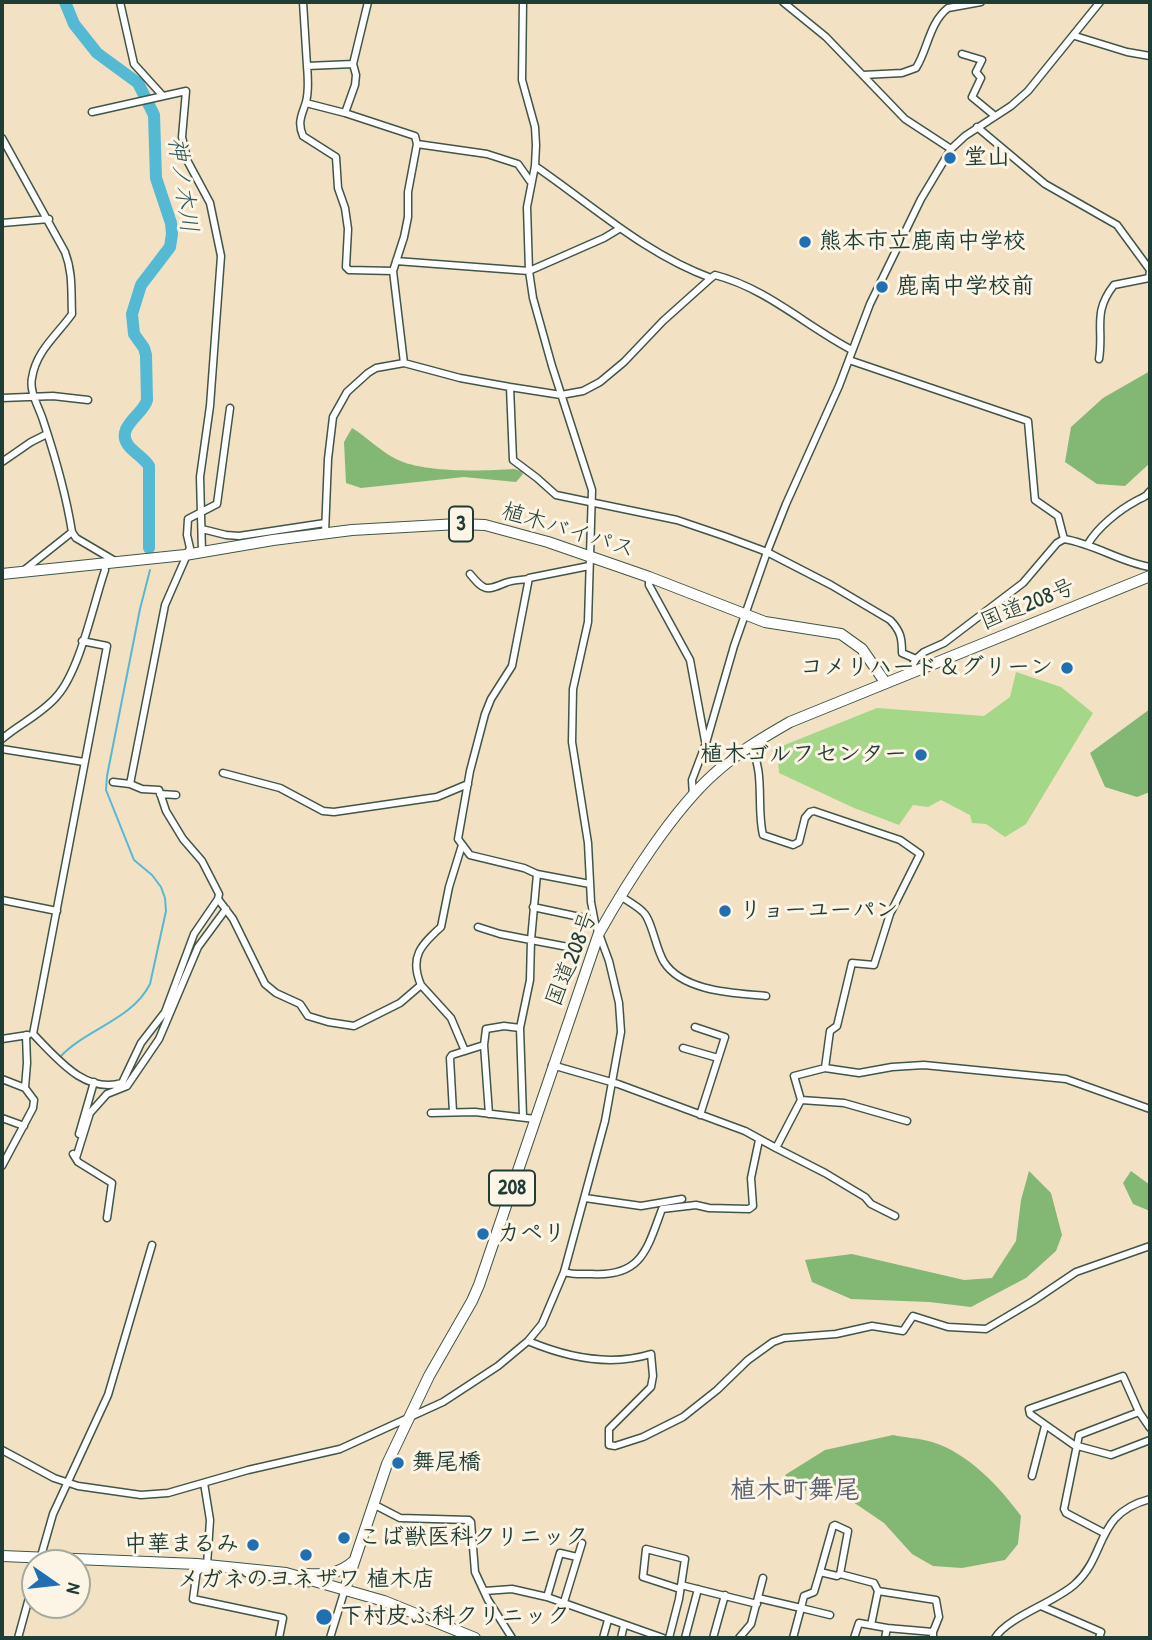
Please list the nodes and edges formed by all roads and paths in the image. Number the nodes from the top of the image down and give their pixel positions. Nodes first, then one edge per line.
1 (120, 2) edge
2 (303, 2) edge
3 (368, 2) edge
4 (523, 2) edge
5 (783, 2) edge
6 (981, 2) edge
7 (1100, 2) edge
8 (1074, 36) junction
9 (962, 54) dead end
10 (1150, 56) edge
11 (353, 64) junction
12 (307, 66) junction
13 (863, 75) junction
14 (163, 96) junction
15 (306, 103) junction
16 (92, 112) dead end
17 (345, 113) junction
18 (995, 116) junction
19 (977, 128) junction
20 (2, 138) edge
21 (417, 144) junction
22 (951, 149) junction
23 (535, 166) junction
24 (530, 181) junction
25 (49, 219) junction
26 (2, 223) edge
27 (620, 229) junction
28 (396, 261) junction
29 (1150, 270) edge
30 (393, 271) junction
31 (529, 271) junction
32 (711, 278) junction
33 (852, 350) junction
34 (1099, 359) dead end
35 (849, 360) junction
36 (404, 363) junction
37 (510, 387) junction
38 (561, 395) junction
39 (34, 397) junction
40 (2, 398) edge
41 (88, 400) dead end
42 (230, 408) dead end
43 (47, 434) junction
44 (2, 463) edge
45 (1150, 491) edge
46 (593, 501) junction
47 (201, 512) junction
48 (325, 528) junction
49 (202, 529) junction
50 (72, 531) junction
51 (1064, 539) junction
52 (1088, 544) junction
53 (202, 552) junction
54 (767, 552) junction
55 (185, 555) junction
56 (590, 561) junction
57 (116, 562) junction
58 (104, 564) junction
59 (1150, 567) edge
60 (23, 571) junction
61 (2, 574) edge
62 (470, 574) dead end
63 (1150, 576) edge
64 (649, 577) junction
65 (529, 579) junction
66 (744, 615) junction
67 (82, 641) junction
68 (916, 659) junction
69 (908, 674) junction
70 (885, 682) junction
71 (2, 739) edge
72 (706, 743) junction
73 (749, 746) junction
74 (2, 749) edge
75 (85, 762) junction
76 (223, 773) dead end
77 (113, 782) dead end
78 (468, 783) junction
79 (130, 784) junction
80 (160, 794) junction
81 (176, 795) dead end
82 (692, 796) junction
83 (462, 845) junction
84 (537, 874) junction
85 (590, 884) junction
86 (620, 896) junction
87 (218, 899) junction
88 (2, 900) edge
89 (533, 907) junction
90 (226, 909) junction
91 (57, 911) junction
92 (594, 920) junction
93 (478, 927) dead end
94 (599, 933) junction
95 (531, 940) junction
96 (568, 947) dead end
97 (421, 985) junction
98 (766, 996) dead end
99 (695, 1027) dead end
100 (520, 1028) junction
101 (29, 1035) junction
102 (2, 1039) edge
103 (484, 1045) junction
104 (683, 1048) dead end
105 (465, 1051) junction
106 (718, 1058) junction
107 (552, 1065) junction
108 (825, 1068) junction
109 (2, 1079) edge
110 (94, 1082) junction
111 (612, 1083) junction
112 (25, 1088) junction
113 (802, 1100) junction
114 (1150, 1109) edge
115 (453, 1112) junction
116 (431, 1113) dead end
117 (489, 1114) junction
118 (700, 1115) junction
119 (523, 1116) junction
120 (2, 1118) edge
121 (535, 1119) junction
122 (907, 1121) dead end
123 (24, 1126) junction
124 (759, 1140) junction
125 (776, 1148) junction
126 (76, 1158) junction
127 (3, 1161) edge
128 (585, 1198) junction
129 (682, 1199) dead end
130 (641, 1206) junction
131 (662, 1209) junction
132 (895, 1216) dead end
133 (107, 1218) dead end
134 (152, 1245) dead end
135 (1150, 1246) edge
136 (564, 1272) junction
137 (528, 1341) junction
138 (1139, 1412) junction
139 (408, 1420) junction
140 (1045, 1426) junction
141 (1150, 1428) edge
142 (1150, 1440) edge
143 (1076, 1446) junction
144 (2, 1450) edge
145 (1032, 1476) dead end
146 (66, 1482) junction
147 (204, 1483) junction
148 (1150, 1499) edge
149 (373, 1504) junction
150 (1104, 1533) junction
151 (582, 1543) dead end
152 (43, 1549) edge
153 (2, 1556) edge
154 (577, 1558) junction
155 (21, 1559) edge
156 (354, 1561) junction
157 (91, 1563) edge
158 (200, 1567) junction
159 (820, 1572) junction
160 (286, 1573) junction
161 (840, 1574) junction
162 (763, 1578) dead end
163 (680, 1586) junction
164 (345, 1589) junction
165 (698, 1589) junction
166 (485, 1591) junction
167 (878, 1591) junction
168 (724, 1595) junction
169 (547, 1597) junction
170 (758, 1601) junction
171 (564, 1602) junction
172 (1041, 1606) junction
173 (801, 1608) junction
174 (830, 1615) dead end
175 (23, 1619) edge
176 (608, 1620) junction
177 (624, 1625) junction
178 (871, 1625) junction
179 (887, 1629) junction
180 (933, 1635) edge
181 (652, 1637) edge
182 (18, 1638) edge
183 (279, 1638) edge
184 (330, 1638) edge
185 (475, 1638) edge
186 (512, 1638) edge
187 (603, 1638) edge
188 (621, 1638) edge
189 (663, 1638) edge
190 (669, 1638) edge
191 (685, 1638) edge
192 (713, 1638) edge
193 (739, 1638) edge
194 (793, 1638) edge
195 (854, 1638) edge
196 (885, 1638) edge
197 (995, 1638) edge
198 (1099, 1638) edge

1 - 14 street
2 - 12 street
3 - 11 street
4 - 23 street
5 - 13 street
6 - 13 street
7 - 8 street
8 - 10 street
8 - 18 street
9 - 18 street
11 - 12 street
11 - 17 street
12 - 15 street
13 - 22 street
14 - 16 street
14 - 47 street
15 - 17 street
15 - 30 street
17 - 21 street
18 - 19 street
19 - 22 street
19 - 29 street
20 - 25 street
21 - 24 street
21 - 28 street
22 - 33 street
23 - 24 street
23 - 27 street
24 - 31 street
25 - 26 street
25 - 39 street
27 - 31 street
27 - 32 street
28 - 30 street
28 - 31 street
29 - 34 street
30 - 36 street
31 - 38 street
32 - 33 street
32 - 38 street
33 - 35 street
35 - 51 street
35 - 54 street
36 - 37 street
36 - 48 street
37 - 38 street
37 - 46 street
38 - 46 street
39 - 40 street
39 - 41 street
39 - 43 street
42 - 47 street
43 - 44 street
43 - 50 street
45 - 52 street
46 - 54 street
46 - 56 street
47 - 49 street
47 - 55 street
48 - 49 street
48 - 53 highway, 植木バイパス / 3
48 - 56 highway, 植木バイパス / 3
49 - 53 street
50 - 57 street
50 - 60 street
51 - 52 street
51 - 68 street
52 - 59 street
53 - 55 highway, 植木バイパス / 3
54 - 66 street
54 - 68 street
55 - 57 highway, 植木バイパス / 3
55 - 79 street
56 - 64 highway, 植木バイパス / 3
56 - 65 street
56 - 85 street
57 - 58 highway, 植木バイパス / 3
58 - 60 highway, 植木バイパス / 3
58 - 67 street
60 - 61 highway, 植木バイパス / 3
62 - 65 street
63 - 69 highway, 国道208号 / 208
64 - 66 highway, 植木バイパス / 3
64 - 72 street
65 - 78 street
66 - 70 highway, 植木バイパス / 3
66 - 72 street
67 - 71 street
67 - 75 street
68 - 69 street
69 - 70 highway, 国道208号 / 208
70 - 73 highway, 国道208号 / 208
72 - 82 street
73 - 82 highway, 国道208号 / 208
73 - 108 street
74 - 75 street
75 - 91 street
76 - 78 street
77 - 79 street
78 - 83 street
79 - 80 street
80 - 81 street
80 - 87 street
82 - 86 highway, 国道208号 / 208
83 - 84 street
83 - 97 street
84 - 85 street
84 - 89 street
85 - 92 street
86 - 94 highway, 国道208号 / 208
86 - 98 street
87 - 90 street
87 - 110 street
88 - 91 street
89 - 92 street
89 - 95 street
90 - 97 street
90 - 126 street
91 - 101 street
92 - 94 street
93 - 95 street
94 - 107 highway, 国道208号 / 208
94 - 111 street
95 - 96 street
95 - 100 street
97 - 105 street
99 - 106 street
100 - 103 street
100 - 119 street
101 - 102 street
101 - 110 street
101 - 112 street
103 - 105 street
103 - 117 street
104 - 106 street
105 - 115 street
106 - 118 street
107 - 111 street
107 - 121 highway, 国道208号 / 208
108 - 113 street
108 - 114 street
109 - 112 street
110 - 126 street
111 - 118 street
111 - 128 street
112 - 123 street
113 - 122 street
113 - 125 street
115 - 116 street
115 - 117 street
117 - 119 street
118 - 124 street
119 - 121 street
120 - 123 street
121 - 139 highway, 国道208号 / 208
123 - 127 street
124 - 125 street
124 - 131 street
125 - 132 street
126 - 133 street
128 - 130 street
128 - 136 street
129 - 130 street
130 - 131 street
131 - 136 street
134 - 146 street
135 - 137 street
136 - 137 street
137 - 139 street
138 - 140 street
138 - 141 street
138 - 143 street
139 - 147 street
139 - 149 highway, 国道208号 / 208
140 - 143 street
140 - 145 street
142 - 143 street
143 - 150 street
144 - 146 street
146 - 147 street
146 - 152 street
147 - 158 street
148 - 150 street
149 - 156 highway, 国道208号 / 208
149 - 166 street
150 - 172 street
151 - 154 street
153 - 155 highway
154 - 169 street
154 - 171 street
156 - 160 highway
156 - 164 highway, 国道208号 / 208
157 - 158 highway
158 - 160 highway
158 - 164 street
158 - 183 street
159 - 161 street
159 - 161 street
159 - 173 street
160 - 164 highway
161 - 167 street
162 - 170 street
163 - 163 street
163 - 165 street
163 - 190 street
164 - 184 street
164 - 185 highway
165 - 168 street
165 - 191 street
166 - 169 street
166 - 186 street
167 - 178 street
167 - 180 street
168 - 170 street
168 - 192 street
169 - 171 street
170 - 173 street
170 - 193 street
171 - 176 street
172 - 197 street
172 - 198 street
173 - 174 street
173 - 194 street
175 - 182 street
176 - 177 street
176 - 187 street
177 - 181 street
177 - 188 street
178 - 179 street
178 - 195 street
179 - 180 street
179 - 196 street
181 - 189 street

